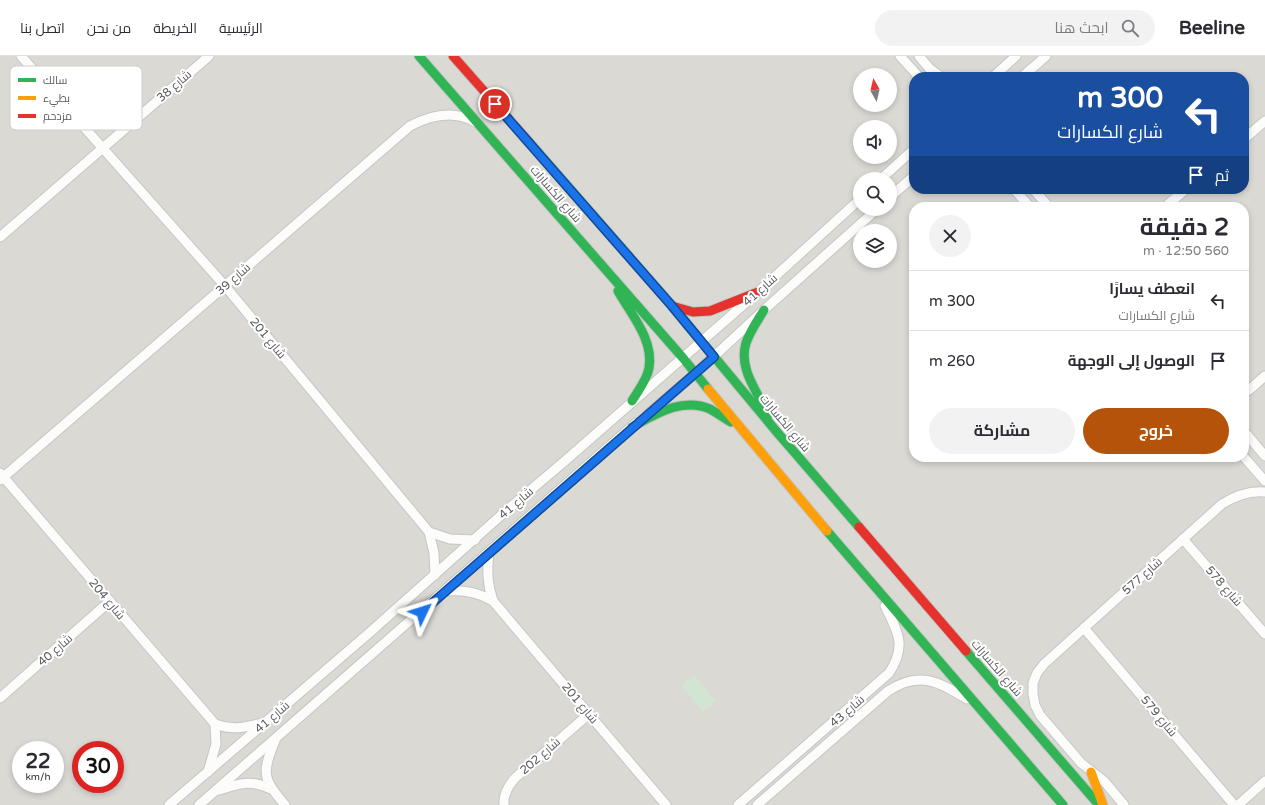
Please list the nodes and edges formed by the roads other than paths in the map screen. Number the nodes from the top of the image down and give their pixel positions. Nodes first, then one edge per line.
1 (21, 56) edge
2 (209, 56) edge
3 (419, 56) edge
4 (454, 56) edge
5 (900, 56) edge
6 (919, 56) edge
7 (1016, 56) edge
8 (1046, 56) edge
9 (30, 66) edge
10 (914, 72) edge
11 (934, 72) edge
12 (998, 72) edge
13 (1028, 72) edge
14 (142, 114) edge
15 (1265, 121) edge
16 (480, 125) junction
17 (87, 130) edge
18 (124, 130) edge
19 (1249, 135) edge
20 (103, 148) junction
21 (909, 154) edge
22 (889, 172) edge
23 (909, 180) edge
24 (897, 191) edge
25 (1018, 194) edge
26 (1037, 194) edge
27 (1180, 194) edge
28 (1026, 202) edge
29 (1045, 202) edge
30 (1171, 202) edge
31 (853, 204) edge
32 (869, 216) edge
33 (0, 236) edge
34 (607, 270) junction
35 (225, 286) junction
36 (758, 292) junction
37 (672, 306) junction
38 (764, 310) junction
39 (701, 342) junction
40 (714, 357) junction
41 (683, 358) junction
42 (696, 374) junction
43 (1265, 376) edge
44 (1249, 391) edge
45 (632, 401) junction
46 (738, 426) junction
47 (632, 427) junction
48 (776, 431) junction
49 (1249, 437) edge
50 (1265, 456) edge
51 (1248, 462) edge
52 (1, 477) edge
53 (1265, 481) edge
54 (1265, 492) edge
55 (429, 532) junction
56 (1183, 539) junction
57 (474, 540) junction
58 (489, 552) junction
59 (434, 575) junction
60 (446, 591) junction
61 (878, 592) junction
62 (110, 601) junction
63 (493, 601) junction
64 (1084, 628) junction
65 (1265, 634) edge
66 (1034, 683) joint
67 (0, 698) edge
68 (976, 704) junction
69 (589, 714) junction
70 (266, 722) junction
71 (215, 724) junction
72 (277, 738) junction
73 (1091, 772) junction
74 (208, 773) junction
75 (1265, 781) edge
76 (272, 789) junction
77 (215, 792) junction
78 (169, 805) edge
79 (199, 805) edge
80 (285, 805) edge
81 (504, 805) edge
82 (666, 805) edge
83 (738, 805) edge
84 (757, 805) edge
85 (1063, 805) edge
86 (1099, 805) edge
87 (1103, 805) edge
88 (1124, 805) edge
89 (1234, 805) edge
90 (1238, 805) edge

1 - 9 street
2 - 14 street, شارع 38
3 - 16 street, شارع الكسارات
4 - 37 street, شارع الكسارات
5 - 10 street
6 - 11 street
7 - 12 street
8 - 13 street
15 - 19 street
16 - 34 street, شارع الكسارات
16 - 35 street, شارع 39
17 - 20 street
18 - 20 street, شارع 38
20 - 33 street, شارع 38
20 - 35 street, شارع 201
21 - 22 street
23 - 24 street
25 - 28 street
26 - 29 street
27 - 30 street
31 - 36 street, شارع 41
32 - 38 street, شارع 41
34 - 41 street, شارع الكسارات
34 - 45 street
35 - 52 street, شارع 39
35 - 55 street, شارع 201
36 - 37 street
36 - 39 street, شارع 41
37 - 39 street, شارع الكسارات
38 - 40 street, شارع 41
38 - 48 street
39 - 40 street, شارع الكسارات
39 - 41 street, شارع 41
40 - 42 street, شارع 41
40 - 48 street, شارع الكسارات
41 - 42 street, شارع الكسارات
41 - 45 street, شارع 41
42 - 46 street, شارع الكسارات
42 - 47 street, شارع 41
43 - 44 street
45 - 57 street, شارع 41
46 - 47 street
46 - 61 street, شارع الكسارات
47 - 58 street, شارع 41
48 - 86 street, شارع الكسارات
49 - 50 street
51 - 53 street
52 - 62 street, شارع 204
54 - 56 street, شارع 577
55 - 57 street, شارع 201
55 - 59 street, شارع 201
56 - 64 street, شارع 577
56 - 65 street, شارع 578
57 - 59 street, شارع 41
58 - 60 street, شارع 41
58 - 63 street, شارع 201
59 - 70 street, شارع 41
60 - 63 street, شارع 201
60 - 72 street, شارع 41
61 - 68 street, شارع الكسارات
61 - 83 street, شارع 43
62 - 67 street, شارع 40
62 - 71 street, شارع 204
63 - 69 street, شارع 201
64 - 66 street, شارع 577
64 - 89 street, شارع 579
66 - 73 street, شارع الكسارات
68 - 84 street, شارع 43
68 - 85 street, شارع الكسارات
69 - 81 street, شارع 202
69 - 82 street, شارع 201
70 - 71 street
70 - 74 street, شارع 41
71 - 74 street
72 - 76 street
72 - 77 street, شارع 41
73 - 87 street
73 - 88 street, شارع الكسارات
74 - 78 street, شارع 41
75 - 90 street
76 - 77 street
76 - 80 street
77 - 79 street, شارع 41

